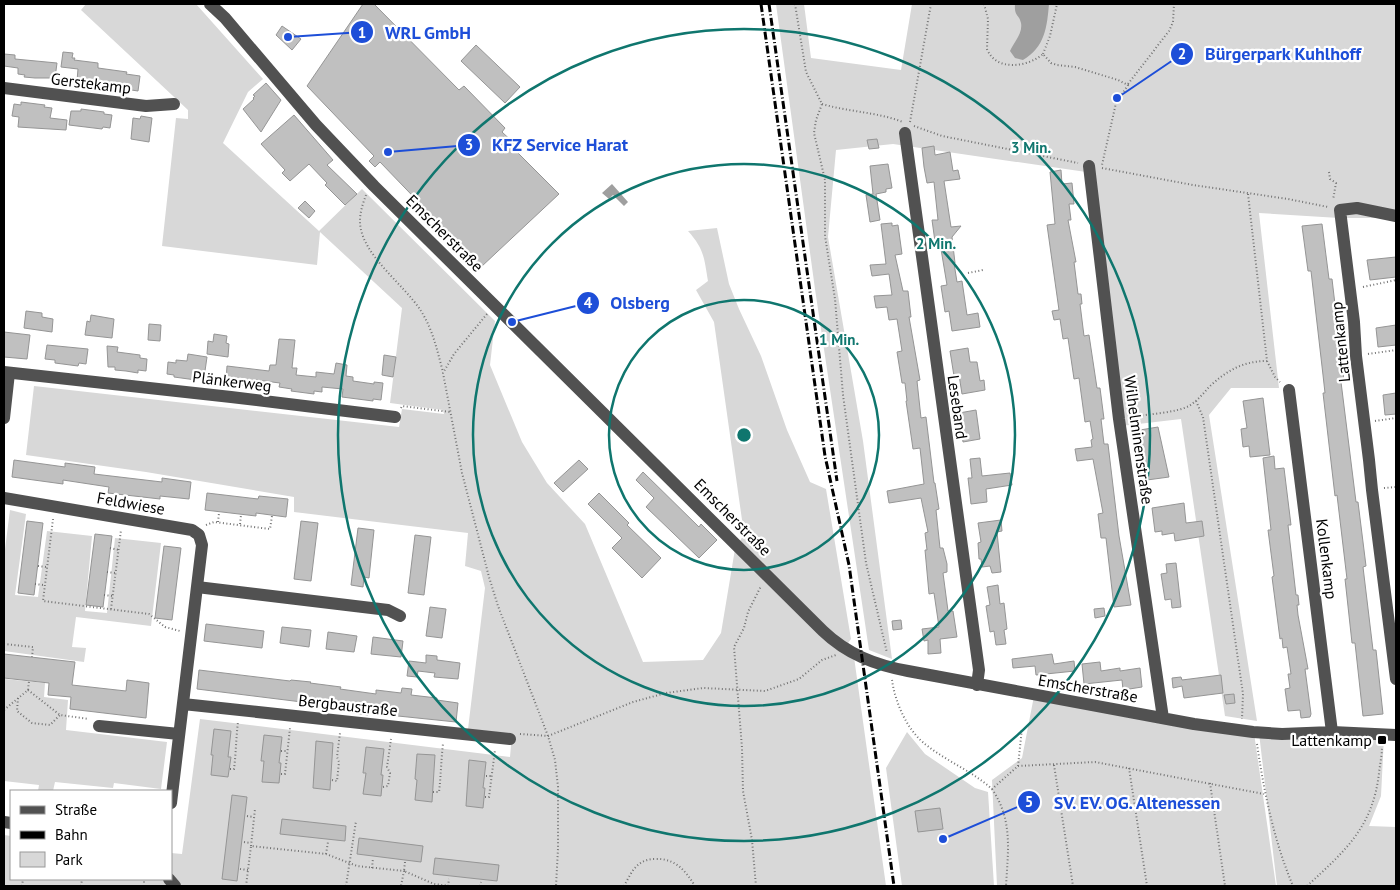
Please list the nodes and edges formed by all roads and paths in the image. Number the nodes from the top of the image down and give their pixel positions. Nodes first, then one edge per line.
1 (210, 4) edge
2 (795, 4) edge
3 (931, 4) edge
4 (984, 4) edge
5 (1058, 4) edge
6 (1174, 4) edge
7 (1043, 54) junction
8 (1128, 85) junction
9 (4, 88) edge
10 (174, 104) dead end
11 (822, 104) junction
12 (907, 128) junction
13 (1084, 165) joint
14 (1329, 172) dead end
15 (374, 186) junction
16 (1248, 194) junction
17 (1336, 209) junction
18 (1396, 216) edge
19 (984, 270) dead end
20 (968, 273) dead end
21 (1396, 280) edge
22 (1350, 289) junction
23 (495, 305) junction
24 (1396, 350) edge
25 (1356, 356) junction
26 (1267, 361) junction
27 (6, 372) edge
28 (443, 373) junction
29 (1289, 390) joint
30 (1196, 401) junction
31 (450, 412) junction
32 (395, 417) joint
33 (4, 418) edge
34 (1396, 418) edge
35 (1119, 419) junction
36 (1365, 423) junction
37 (4, 498) edge
38 (54, 507) junction
39 (219, 513) dead end
40 (241, 515) dead end
41 (272, 516) dead end
42 (123, 519) junction
43 (218, 522) junction
44 (240, 524) junction
45 (192, 530) junction
46 (110, 548) dead end
47 (119, 550) junction
48 (38, 566) dead end
49 (47, 567) junction
50 (107, 572) dead end
51 (116, 573) junction
52 (768, 576) junction
53 (35, 584) dead end
54 (44, 585) junction
55 (197, 586) junction
56 (104, 595) dead end
57 (113, 596) junction
58 (111, 609) junction
59 (400, 616) dead end
60 (192, 634) junction
61 (4, 644) edge
62 (848, 650) junction
63 (32, 657) dead end
64 (890, 668) junction
65 (1396, 679) edge
66 (29, 681) dead end
67 (978, 685) junction
68 (28, 690) junction
69 (736, 690) junction
70 (18, 698) junction
71 (183, 704) junction
72 (4, 710) edge
73 (240, 710) junction
74 (60, 715) junction
75 (292, 716) junction
76 (1163, 718) junction
77 (342, 721) junction
78 (98, 726) joint
79 (392, 727) junction
80 (1022, 728) dead end
81 (1241, 730) junction
82 (445, 732) junction
83 (1257, 732) junction
84 (1332, 732) junction
85 (180, 734) junction
86 (1378, 734) junction
87 (1396, 735) edge
88 (548, 736) junction
89 (496, 738) junction
90 (510, 739) joint
91 (230, 747) dead end
92 (235, 748) junction
93 (281, 751) dead end
94 (287, 751) junction
95 (332, 756) dead end
96 (337, 756) junction
97 (1054, 764) junction
98 (384, 766) dead end
99 (1018, 766) junction
100 (387, 767) junction
101 (1129, 768) junction
102 (230, 769) dead end
103 (435, 769) dead end
104 (440, 769) junction
105 (281, 774) dead end
106 (486, 776) dead end
107 (491, 776) junction
108 (332, 780) dead end
109 (1210, 783) junction
110 (383, 786) dead end
111 (992, 789) junction
112 (434, 792) dead end
113 (1264, 794) junction
114 (172, 796) edge
115 (486, 797) dead end
116 (255, 809) dead end
117 (247, 816) dead end
118 (254, 816) junction
119 (356, 821) dead end
120 (244, 842) dead end
121 (328, 842) dead end
122 (251, 844) junction
123 (326, 854) junction
124 (373, 858) dead end
125 (405, 862) dead end
126 (350, 863) junction
127 (372, 868) junction
128 (240, 869) dead end
129 (248, 870) junction
130 (404, 871) junction
131 (449, 878) dead end
132 (481, 882) dead end
133 (246, 886) edge
134 (346, 886) edge
135 (401, 886) edge
136 (449, 886) edge
137 (480, 886) edge
138 (556, 886) edge
139 (624, 886) edge
140 (695, 886) edge
141 (756, 886) edge
142 (1006, 886) edge
143 (1073, 886) edge
144 (1147, 886) edge
145 (1225, 886) edge
146 (1293, 886) edge
147 (1307, 886) edge

1 - 15 street, Emscherstraße
2 - 11 path
3 - 12 path
4 - 7 path
5 - 7 path
6 - 8 path
7 - 8 path
8 - 16 path
9 - 10 street, Gerstekamp
11 - 12 path
11 - 64 path
12 - 13 path
12 - 67 street, Leseband
13 - 35 street, Wilhelminenstraße
14 - 17 path
15 - 23 street, Emscherstraße
15 - 28 path
16 - 17 path
16 - 26 path
17 - 18 street
17 - 22 street, Lattenkamp
19 - 20 path
21 - 22 path
22 - 25 street, Lattenkamp
23 - 28 path
23 - 52 street, Emscherstraße
24 - 25 path
25 - 36 street, Lattenkamp
26 - 29 path
26 - 30 path
27 - 32 street, Plänkerweg
27 - 33 street
28 - 31 path
29 - 84 street, Kollenkamp
30 - 35 path
30 - 81 path
31 - 32 path
31 - 88 path
34 - 36 path
35 - 76 street, Wilhelminenstraße
36 - 65 street, Lattenkamp
37 - 38 street, Feldwiese
38 - 42 street, Feldwiese
38 - 49 path
39 - 43 path
40 - 44 path
41 - 44 path
42 - 45 street, Feldwiese
42 - 47 path
43 - 44 path
43 - 45 path
45 - 55 street
46 - 47 path
47 - 51 path
48 - 49 path
49 - 54 path
50 - 51 path
51 - 57 path
52 - 62 street, Emscherstraße
52 - 69 path
53 - 54 path
54 - 58 path
55 - 59 street
55 - 60 street
56 - 57 path
57 - 58 path
58 - 60 path
60 - 71 street
61 - 63 path
62 - 64 street, Emscherstraße
62 - 69 path
64 - 67 street, Emscherstraße
64 - 111 path
66 - 68 path
67 - 76 street, Emscherstraße
68 - 70 path
68 - 74 path
69 - 88 path
69 - 141 path
70 - 72 path
70 - 74 path
71 - 73 street, Bergbaustraße
71 - 85 street
73 - 75 street, Bergbaustraße
73 - 92 path
74 - 78 path
75 - 77 street, Bergbaustraße
75 - 94 path
76 - 81 street, Emscherstraße
77 - 79 street, Bergbaustraße
77 - 96 path
78 - 85 street
79 - 82 street, Bergbaustraße
79 - 100 path
80 - 99 path
81 - 83 street, Emscherstraße
82 - 89 street, Bergbaustraße
82 - 104 path
83 - 84 street, Emscherstraße
83 - 113 path
84 - 86 street, Emscherstraße
85 - 114 street
86 - 87 street, Emscherstraße
86 - 147 path
88 - 90 path
88 - 138 path
89 - 90 street, Bergbaustraße
89 - 107 path
91 - 92 path
92 - 102 path
93 - 94 path
94 - 105 path
95 - 96 path
96 - 108 path
97 - 99 path
97 - 101 path
97 - 143 path
98 - 100 path
99 - 111 path
100 - 110 path
101 - 109 path
101 - 144 path
103 - 104 path
104 - 112 path
106 - 107 path
107 - 115 path
109 - 113 path
109 - 145 path
111 - 142 path
113 - 146 path
116 - 118 path
117 - 118 path
118 - 122 path
119 - 126 path
120 - 122 path
121 - 123 path
122 - 123 path
122 - 129 path
123 - 126 path
124 - 127 path
125 - 130 path
126 - 127 path
126 - 134 path
127 - 130 path
128 - 129 path
129 - 133 path
130 - 135 path
130 - 136 path
131 - 136 path
132 - 137 path
139 - 140 path

